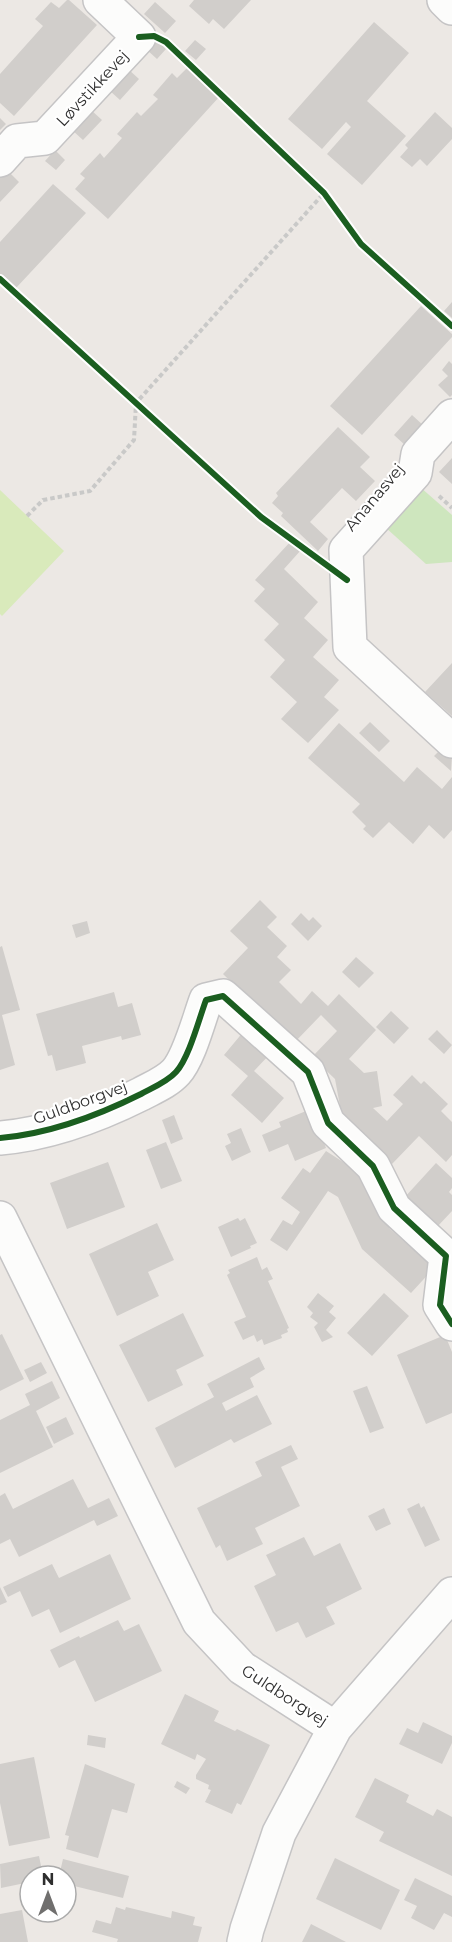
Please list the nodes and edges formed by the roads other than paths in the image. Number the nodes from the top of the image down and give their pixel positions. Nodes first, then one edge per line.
1 (100, 0) edge
2 (444, 0) edge
3 (452, 8) edge
4 (0, 160) edge
5 (452, 416) edge
6 (452, 741) edge
7 (0, 1138) edge
8 (0, 1218) edge
9 (452, 1324) edge
10 (452, 1594) edge
11 (335, 1728) junction
12 (244, 1942) edge

1 - 4 street, Løvstikkevej
2 - 3 street
5 - 6 street, Ananasvej
7 - 9 street, Guldborgvej
8 - 11 street, Guldborgvej
10 - 11 street, Guldborgvej
11 - 12 street, Guldborgvej

